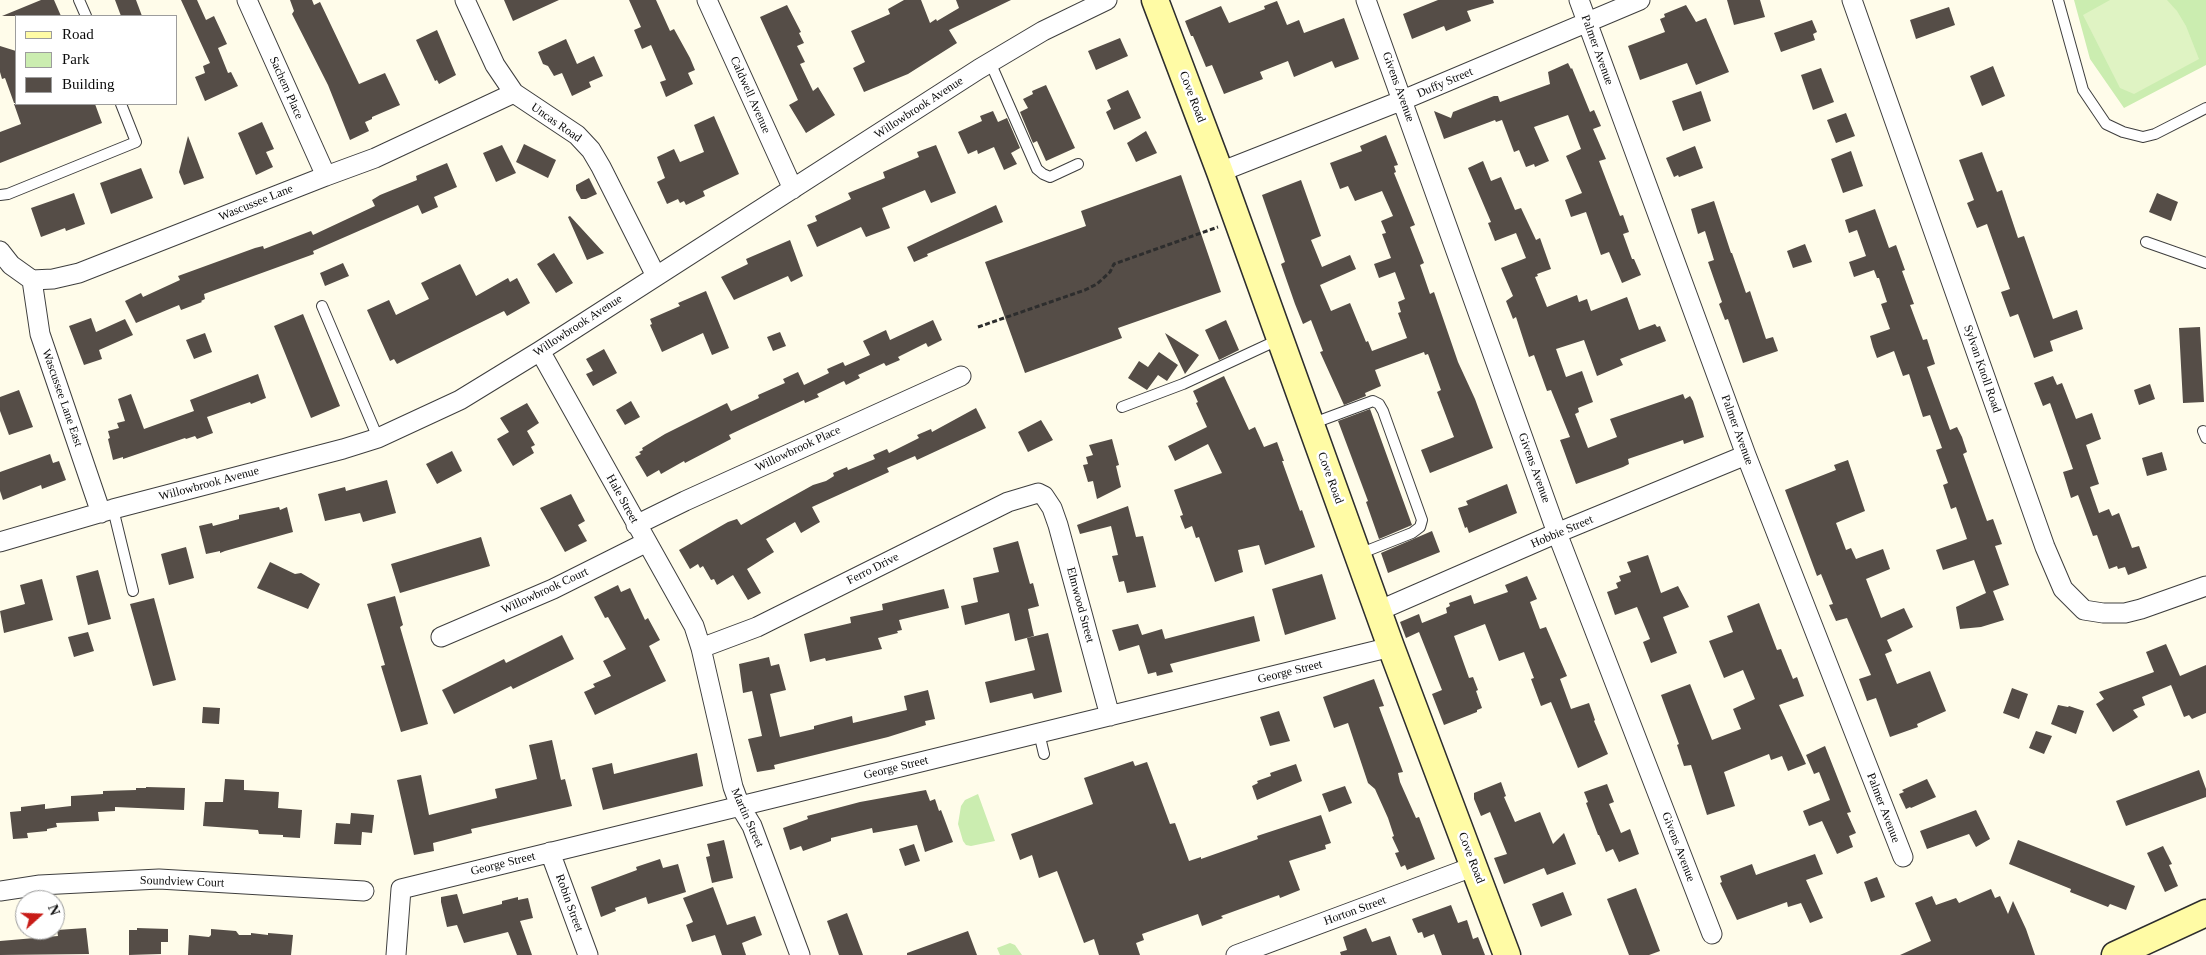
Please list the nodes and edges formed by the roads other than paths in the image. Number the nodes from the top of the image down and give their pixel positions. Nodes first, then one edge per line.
1 (80, 0) edge
2 (247, 0) edge
3 (465, 0) edge
4 (707, 0) edge
5 (1107, 0) edge
6 (1155, 0) edge
7 (1366, 0) edge
8 (1579, 0) edge
9 (1640, 0) edge
10 (1852, 0) edge
11 (2058, 0) edge
12 (86, 15) edge
13 (1587, 24) junction
14 (990, 62) junction
15 (514, 93) junction
16 (1403, 100) junction
17 (121, 105) edge
18 (2206, 108) edge
19 (1078, 164) dead end
20 (1220, 172) junction
21 (326, 176) junction
22 (793, 189) junction
23 (0, 195) edge
24 (2146, 242) dead end
25 (0, 251) edge
26 (2206, 263) edge
27 (656, 276) junction
28 (32, 280) junction
29 (322, 306) dead end
30 (1280, 339) junction
31 (540, 351) junction
32 (961, 376) dead end
33 (1122, 407) dead end
34 (1311, 424) junction
35 (378, 438) junction
36 (1746, 455) junction
37 (1044, 496) joint
38 (107, 511) junction
39 (636, 525) junction
40 (1558, 533) junction
41 (0, 542) edge
42 (647, 542) junction
43 (1358, 554) junction
44 (2206, 586) edge
45 (133, 591) dead end
46 (1378, 610) junction
47 (442, 637) dead end
48 (1391, 647) junction
49 (701, 648) junction
50 (1110, 716) junction
51 (1039, 732) junction
52 (1044, 754) dead end
53 (740, 806) junction
54 (550, 852) junction
55 (1903, 857) dead end
56 (1475, 866) junction
57 (0, 891) edge
58 (364, 891) dead end
59 (2206, 913) edge
60 (1712, 934) dead end
61 (396, 955) edge
62 (588, 955) edge
63 (800, 955) edge
64 (1236, 955) edge
65 (1508, 955) edge
66 (2115, 955) edge

1 - 12 lane
2 - 21 street, Sachem Place
3 - 15 street, Uncas Road
4 - 22 street, Caldwell Avenue
5 - 14 street, Willowbrook Avenue
6 - 20 main road, Cove Road
7 - 16 street, Givens Avenue
8 - 13 street, Palmer Avenue
9 - 13 street, Duffy Street
10 - 44 street, Sylvan Knoll Road
11 - 18 lane
13 - 16 street, Duffy Street
13 - 36 street, Palmer Avenue
14 - 19 lane
14 - 22 street, Willowbrook Avenue
15 - 21 street, Wascussee Lane
15 - 27 street, Uncas Road
16 - 20 street, Duffy Street
16 - 40 street, Givens Avenue
17 - 23 lane
20 - 30 main road, Cove Road
21 - 28 street, Wascussee Lane
22 - 27 street, Willowbrook Avenue
24 - 26 lane
25 - 28 street
27 - 31 street, Willowbrook Avenue
28 - 38 street, Wascussee Lane East
29 - 35 lane
30 - 33 lane
30 - 34 main road, Cove Road
31 - 35 street, Willowbrook Avenue
31 - 39 street, Hale Street
32 - 39 street, Willowbrook Place
34 - 43 main road, Cove Road
34 - 43 lane
35 - 38 street, Willowbrook Avenue
36 - 40 street, Hobbie Street
36 - 55 street, Palmer Avenue
37 - 49 street, Ferro Drive
37 - 50 street, Elmwood Street
38 - 41 street, Willowbrook Avenue
38 - 45 lane
39 - 42 street, Hale Street
40 - 46 street, Hobbie Street
40 - 60 street, Givens Avenue
42 - 47 street, Willowbrook Court
42 - 49 street, Hale Street
43 - 46 main road, Cove Road
46 - 48 main road, Cove Road
48 - 50 street, George Street
48 - 56 main road, Cove Road
49 - 53 street, Martin Street
50 - 51 street, George Street
51 - 52 lane
51 - 53 street, George Street
53 - 54 street, George Street
53 - 63 street, Martin Street
54 - 61 street, George Street
54 - 62 street, Robin Street
56 - 64 street, Horton Street
56 - 65 main road, Cove Road
57 - 58 street, Soundview Court
59 - 66 main road

